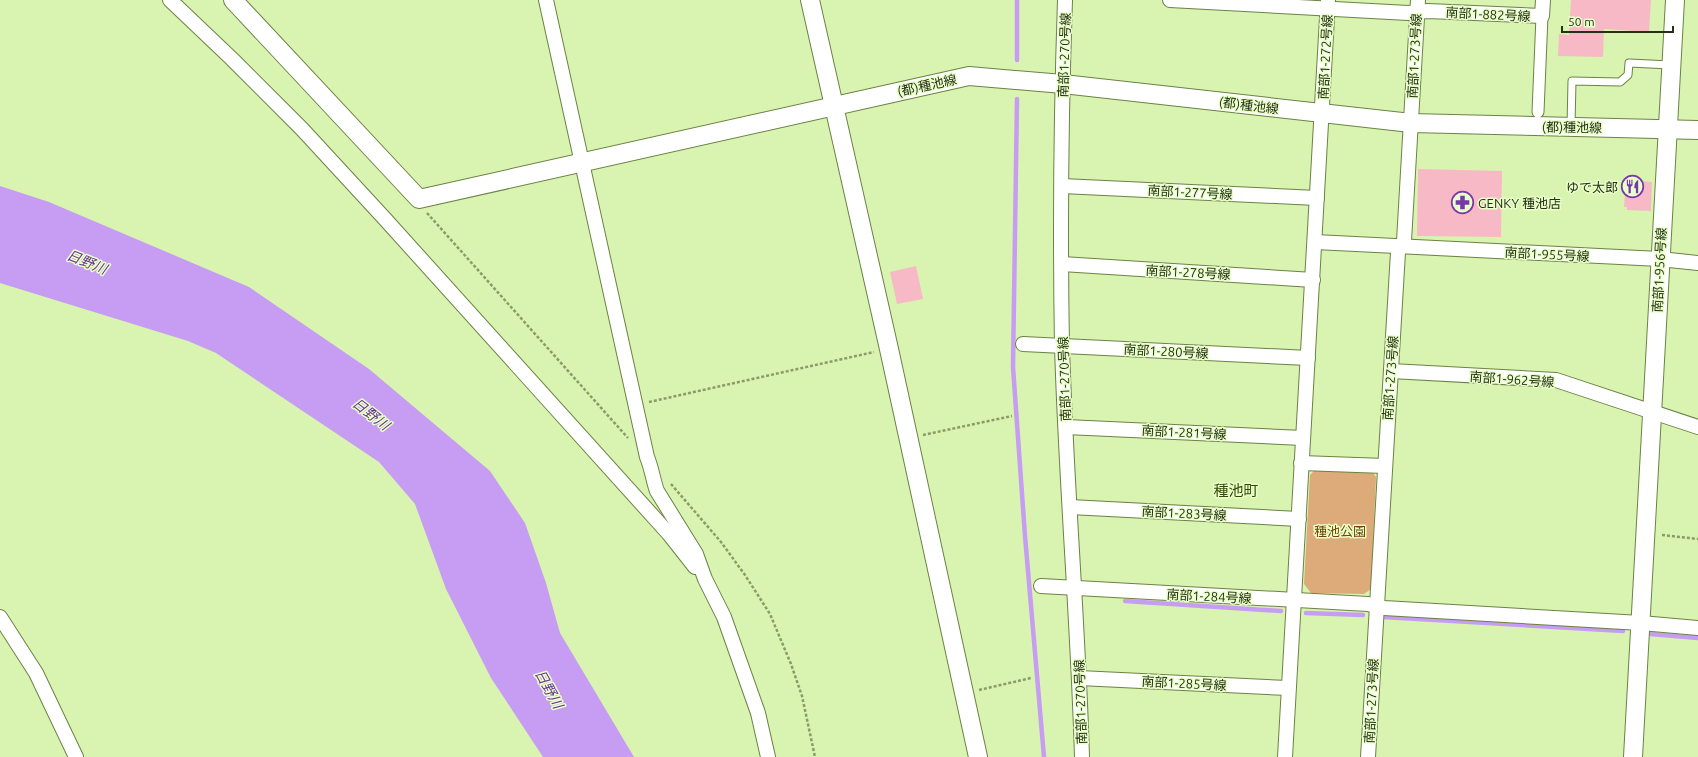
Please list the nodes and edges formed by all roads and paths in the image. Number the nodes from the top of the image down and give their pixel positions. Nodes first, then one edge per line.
1 (170, 0) edge
2 (233, 0) edge
3 (546, 0) edge
4 (810, 0) edge
5 (1065, 0) edge
6 (1170, 0) edge
7 (1543, 0) edge
8 (1675, 0) edge
9 (1328, 4) edge
10 (1417, 6) edge
11 (1542, 16) junction
12 (1671, 65) junction
13 (1062, 84) junction
14 (834, 105) junction
15 (1538, 112) dead end
16 (1322, 114) junction
17 (1411, 123) junction
18 (1571, 126) junction
19 (1667, 128) junction
20 (1698, 130) edge
21 (582, 163) junction
22 (1062, 186) junction
23 (1318, 198) junction
24 (1316, 242) junction
25 (1399, 246) junction
26 (1660, 259) junction
27 (1698, 263) edge
28 (1062, 264) junction
29 (1313, 280) junction
30 (1023, 344) dead end
31 (1062, 346) junction
32 (888, 349) junction
33 (1308, 358) junction
34 (1391, 371) junction
35 (636, 404) junction
36 (1651, 412) junction
37 (1012, 416) dead end
38 (1066, 427) junction
39 (1698, 427) edge
40 (907, 438) junction
41 (1303, 438) junction
42 (1301, 463) junction
43 (1385, 466) junction
44 (1070, 507) junction
45 (1299, 519) junction
46 (1645, 534) junction
47 (1698, 539) edge
48 (705, 579) junction
49 (1041, 586) dead end
50 (1074, 588) junction
51 (1294, 600) junction
52 (1376, 607) junction
53 (0, 617) edge
54 (1641, 623) junction
55 (1698, 628) edge
56 (1031, 678) dead end
57 (1079, 678) junction
58 (1288, 688) junction
59 (963, 693) junction
60 (76, 757) edge
61 (768, 757) edge
62 (978, 757) edge
63 (1082, 757) edge
64 (1285, 757) edge
65 (1368, 757) edge
66 (1633, 757) edge

1 - 48 street
2 - 21 street, (都)種池線
3 - 21 street
4 - 14 street
5 - 13 street, 南部1-270号線
6 - 9 street, 南部1-882号線
7 - 11 street, 南部1-882号線
8 - 12 street, 南部1-956号線
9 - 10 street, 南部1-882号線
9 - 16 street, 南部1-272号線
10 - 11 street, 南部1-882号線
10 - 17 street, 南部1-273号線
11 - 15 street
12 - 18 lane
12 - 19 street, 南部1-956号線
13 - 14 street, (都)種池線
13 - 16 street, (都)種池線
13 - 22 street, 南部1-270号線
14 - 21 street, (都)種池線
14 - 32 street
16 - 17 street, (都)種池線
16 - 23 street, 南部1-272号線
17 - 18 street, (都)種池線
17 - 25 street, 南部1-273号線
18 - 19 street, (都)種池線
19 - 20 street, (都)種池線
19 - 26 street, 南部1-956号線
21 - 35 street
22 - 23 street, 南部1-277号線
22 - 28 street, 南部1-270号線
23 - 24 street, 南部1-272号線
24 - 25 street, 南部1-955号線
24 - 29 street, 南部1-272号線
25 - 26 street, 南部1-955号線
25 - 34 street, 南部1-273号線
26 - 27 street, 南部1-955号線
26 - 36 street, 南部1-956号線
28 - 29 street, 南部1-278号線
28 - 31 street, 南部1-270号線
29 - 33 street, 南部1-272号線
30 - 31 street, 南部1-280号線
31 - 33 street, 南部1-280号線
31 - 38 street, 南部1-270号線
32 - 35 path
32 - 40 street
33 - 41 street, 南部1-272号線
34 - 36 street, 南部1-962号線
34 - 43 street, 南部1-273号線
35 - 48 street
36 - 39 street, 南部1-962号線
36 - 46 street, 南部1-956号線
37 - 40 path
38 - 41 street, 南部1-281号線
38 - 44 street, 南部1-270号線
40 - 59 street
41 - 42 street, 南部1-272号線
42 - 43 street
42 - 45 street, 南部1-272号線
43 - 52 street, 南部1-273号線
44 - 45 street, 南部1-283号線
44 - 50 street, 南部1-270号線
45 - 51 street, 南部1-272号線
46 - 47 path
46 - 54 street, 南部1-956号線
48 - 61 street
49 - 50 street, 南部1-284号線
50 - 51 street, 南部1-284号線
50 - 57 street, 南部1-270号線
51 - 52 street, 南部1-284号線
51 - 58 street, 南部1-272号線
52 - 54 street, 南部1-284号線
52 - 65 street, 南部1-273号線
53 - 60 street
54 - 55 street, 南部1-284号線
54 - 66 street, 南部1-956号線
56 - 59 path
57 - 58 street, 南部1-285号線
57 - 63 street, 南部1-270号線
58 - 64 street, 南部1-272号線
59 - 62 street

